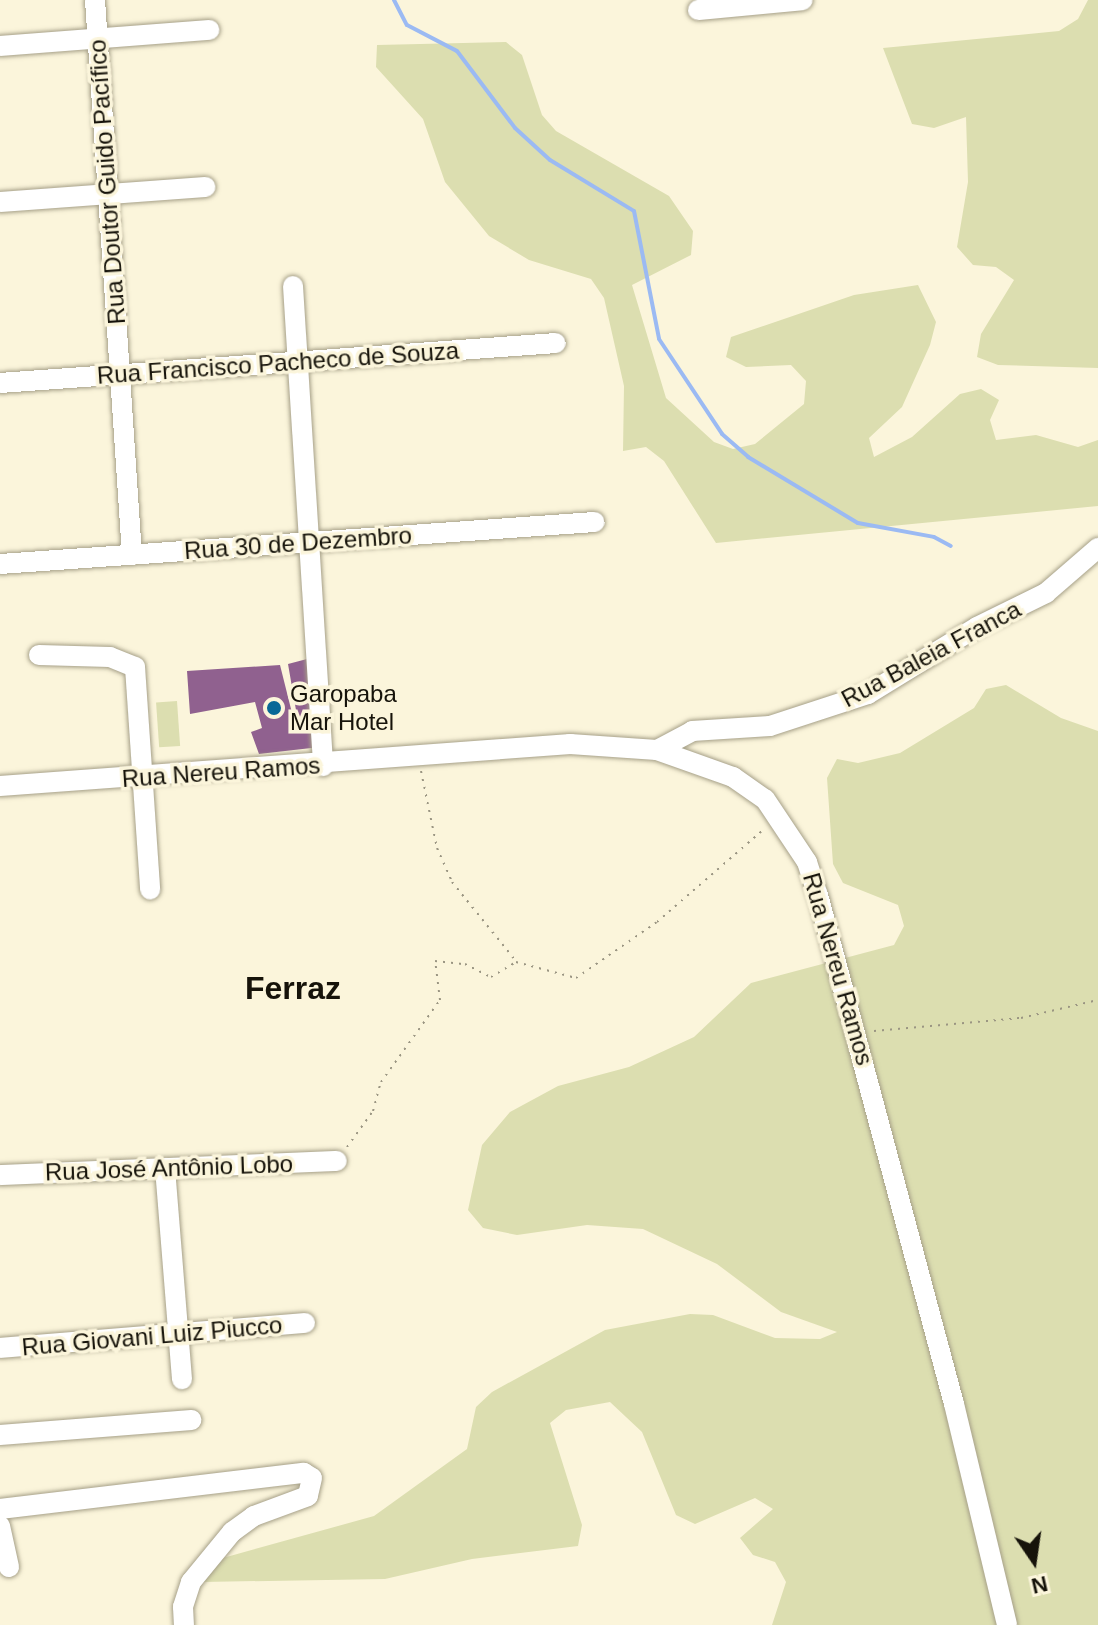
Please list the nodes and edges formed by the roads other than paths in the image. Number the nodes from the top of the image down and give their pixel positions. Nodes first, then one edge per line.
1 (95, 0) edge
2 (803, 0) edge
3 (698, 10) dead end
4 (209, 30) dead end
5 (98, 39) junction
6 (0, 46) edge
7 (205, 187) dead end
8 (108, 194) junction
9 (0, 202) edge
10 (293, 286) dead end
11 (556, 343) dead end
12 (298, 362) junction
13 (120, 374) junction
14 (0, 383) edge
15 (595, 522) dead end
16 (309, 543) junction
17 (1098, 548) edge
18 (132, 555) junction
19 (0, 564) edge
20 (39, 655) dead end
21 (657, 750) junction
22 (323, 766) junction
23 (141, 778) junction
24 (0, 786) edge
25 (150, 889) dead end
26 (337, 1161) road end
27 (165, 1168) junction
28 (0, 1175) edge
29 (305, 1323) dead end
30 (178, 1334) junction
31 (0, 1348) edge
32 (182, 1379) dead end
33 (191, 1420) dead end
34 (0, 1435) edge
35 (0, 1509) edge
36 (0, 1526) edge
37 (9, 1567) dead end
38 (184, 1625) edge
39 (1007, 1625) edge

1 - 5 street, Rua Doutor Guido Pacífico
2 - 3 street
4 - 5 street
5 - 6 street
5 - 8 street, Rua Doutor Guido Pacífico
7 - 8 street
8 - 9 street
8 - 13 street, Rua Doutor Guido Pacífico
10 - 12 street
11 - 12 street, Rua Francisco Pacheco de Souza
12 - 13 street, Rua Francisco Pacheco de Souza
12 - 16 street
13 - 14 street, Rua Francisco Pacheco de Souza
13 - 18 street, Rua Doutor Guido Pacífico
15 - 16 street, Rua 30 de Dezembro
16 - 18 street, Rua 30 de Dezembro
16 - 22 street
17 - 21 street, Rua Baleia Franca
18 - 19 street, Rua 30 de Dezembro
20 - 23 street
21 - 22 street, Rua Nereu Ramos
21 - 39 street, Rua Nereu Ramos
22 - 23 street, Rua Nereu Ramos
23 - 24 street, Rua Nereu Ramos
23 - 25 street
26 - 27 street, Rua José Antônio Lobo
27 - 28 street, Rua José Antônio Lobo
27 - 30 street
29 - 30 street, Rua Giovani Luiz Piucco
30 - 31 street, Rua Giovani Luiz Piucco
30 - 32 street
33 - 34 street
35 - 38 street
36 - 37 street

